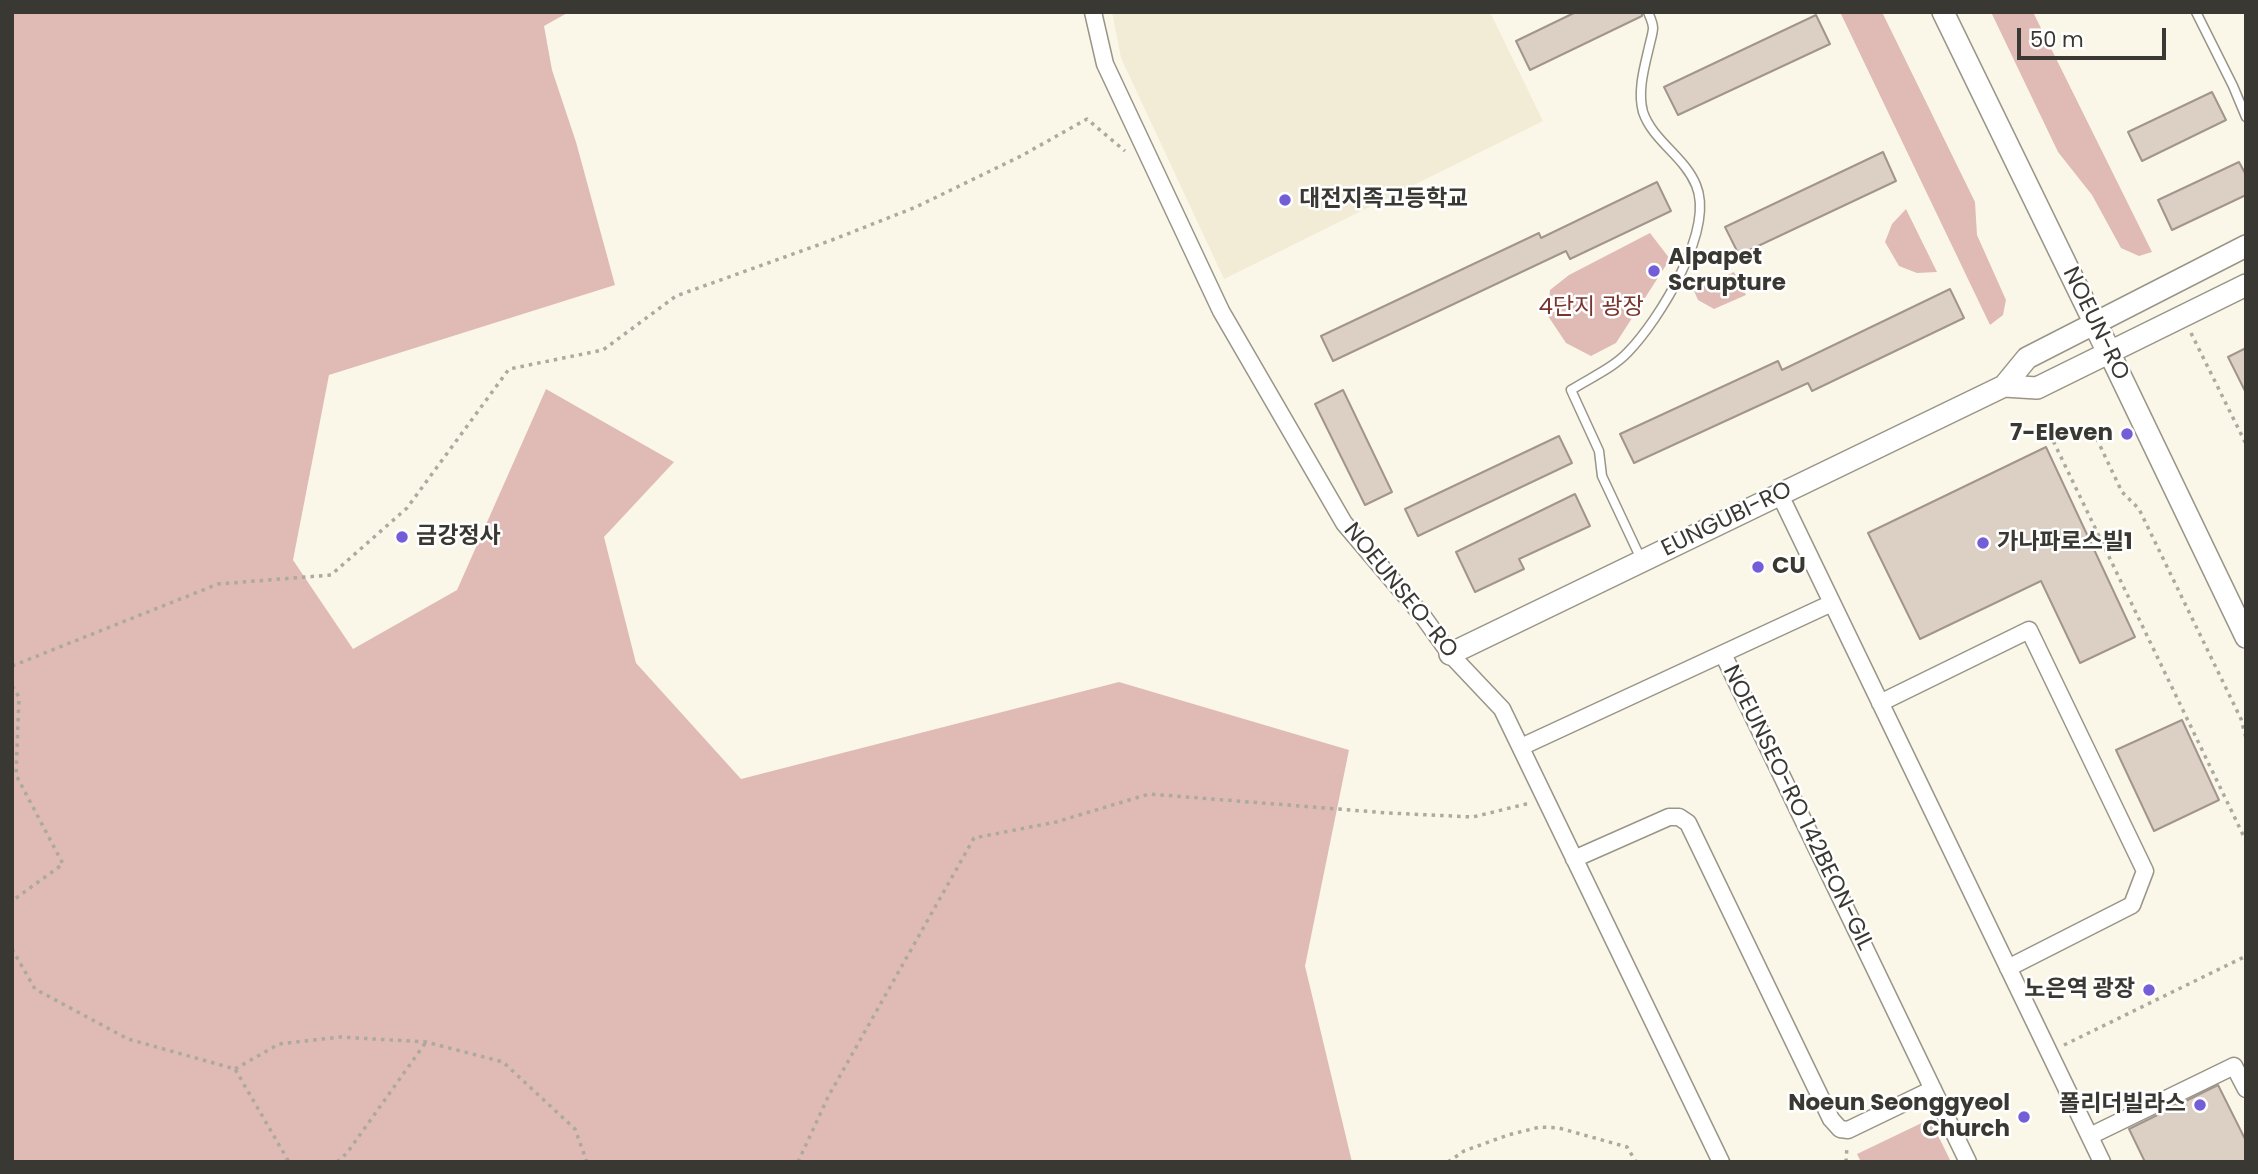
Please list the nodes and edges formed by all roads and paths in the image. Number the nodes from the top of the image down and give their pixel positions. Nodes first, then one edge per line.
1 (1093, 12) edge
2 (1648, 12) edge
3 (1944, 12) edge
4 (2196, 12) edge
5 (2246, 117) edge
6 (1125, 151) dead end
7 (2246, 246) edge
8 (2246, 285) edge
9 (2183, 317) junction
10 (2094, 322) junction
11 (2109, 352) junction
12 (2004, 386) junction
13 (2046, 426) dead end
14 (2093, 431) dead end
15 (2246, 444) edge
16 (1780, 495) junction
17 (1642, 562) junction
18 (1832, 603) junction
19 (2246, 637) edge
20 (1450, 654) junction
21 (1723, 654) junction
22 (12, 666) edge
23 (12, 686) edge
24 (1880, 703) junction
25 (2246, 738) edge
26 (1521, 747) junction
27 (1545, 797) junction
28 (2246, 841) edge
29 (1574, 859) junction
30 (12, 901) edge
31 (12, 949) edge
32 (2246, 956) edge
33 (2008, 968) junction
34 (426, 1042) junction
35 (2049, 1052) junction
36 (235, 1069) junction
37 (1933, 1089) junction
38 (2246, 1089) edge
39 (2090, 1136) junction
40 (289, 1162) edge
41 (337, 1162) edge
42 (587, 1162) edge
43 (798, 1162) edge
44 (1448, 1162) edge
45 (1636, 1162) edge
46 (1721, 1162) edge
47 (1968, 1162) edge
48 (2102, 1162) edge

1 - 20 street, NOEUNSEO-RO
2 - 17 lane
3 - 10 street, NOEUN-RO
4 - 5 lane
6 - 22 path
7 - 10 street, EUNGUBI-RO
8 - 9 street, EUNGUBI-RO
9 - 11 street, EUNGUBI-RO
9 - 15 path
10 - 11 main road, NOEUN-RO
10 - 12 street, EUNGUBI-RO
11 - 12 street, EUNGUBI-RO
11 - 19 street, NOEUN-RO
12 - 16 street, EUNGUBI-RO
13 - 28 path
14 - 25 path
16 - 17 street, EUNGUBI-RO
16 - 18 street
17 - 20 street, EUNGUBI-RO
18 - 21 street
18 - 24 street
20 - 26 street, NOEUNSEO-RO
21 - 26 street, NOEUNSEO-RO 142BEON-GIL
21 - 37 street, NOEUNSEO-RO 142BEON-GIL
23 - 30 path
24 - 33 street
24 - 33 street
26 - 27 street, NOEUNSEO-RO
27 - 29 street, NOEUNSEO-RO
27 - 43 path
29 - 37 street
29 - 46 street, NOEUNSEO-RO
31 - 36 path
32 - 35 path
33 - 35 street
34 - 36 path
34 - 41 path
34 - 42 path
35 - 39 street
36 - 40 path
37 - 47 street, NOEUNSEO-RO 142BEON-GIL
38 - 39 street
39 - 48 street
44 - 45 path

